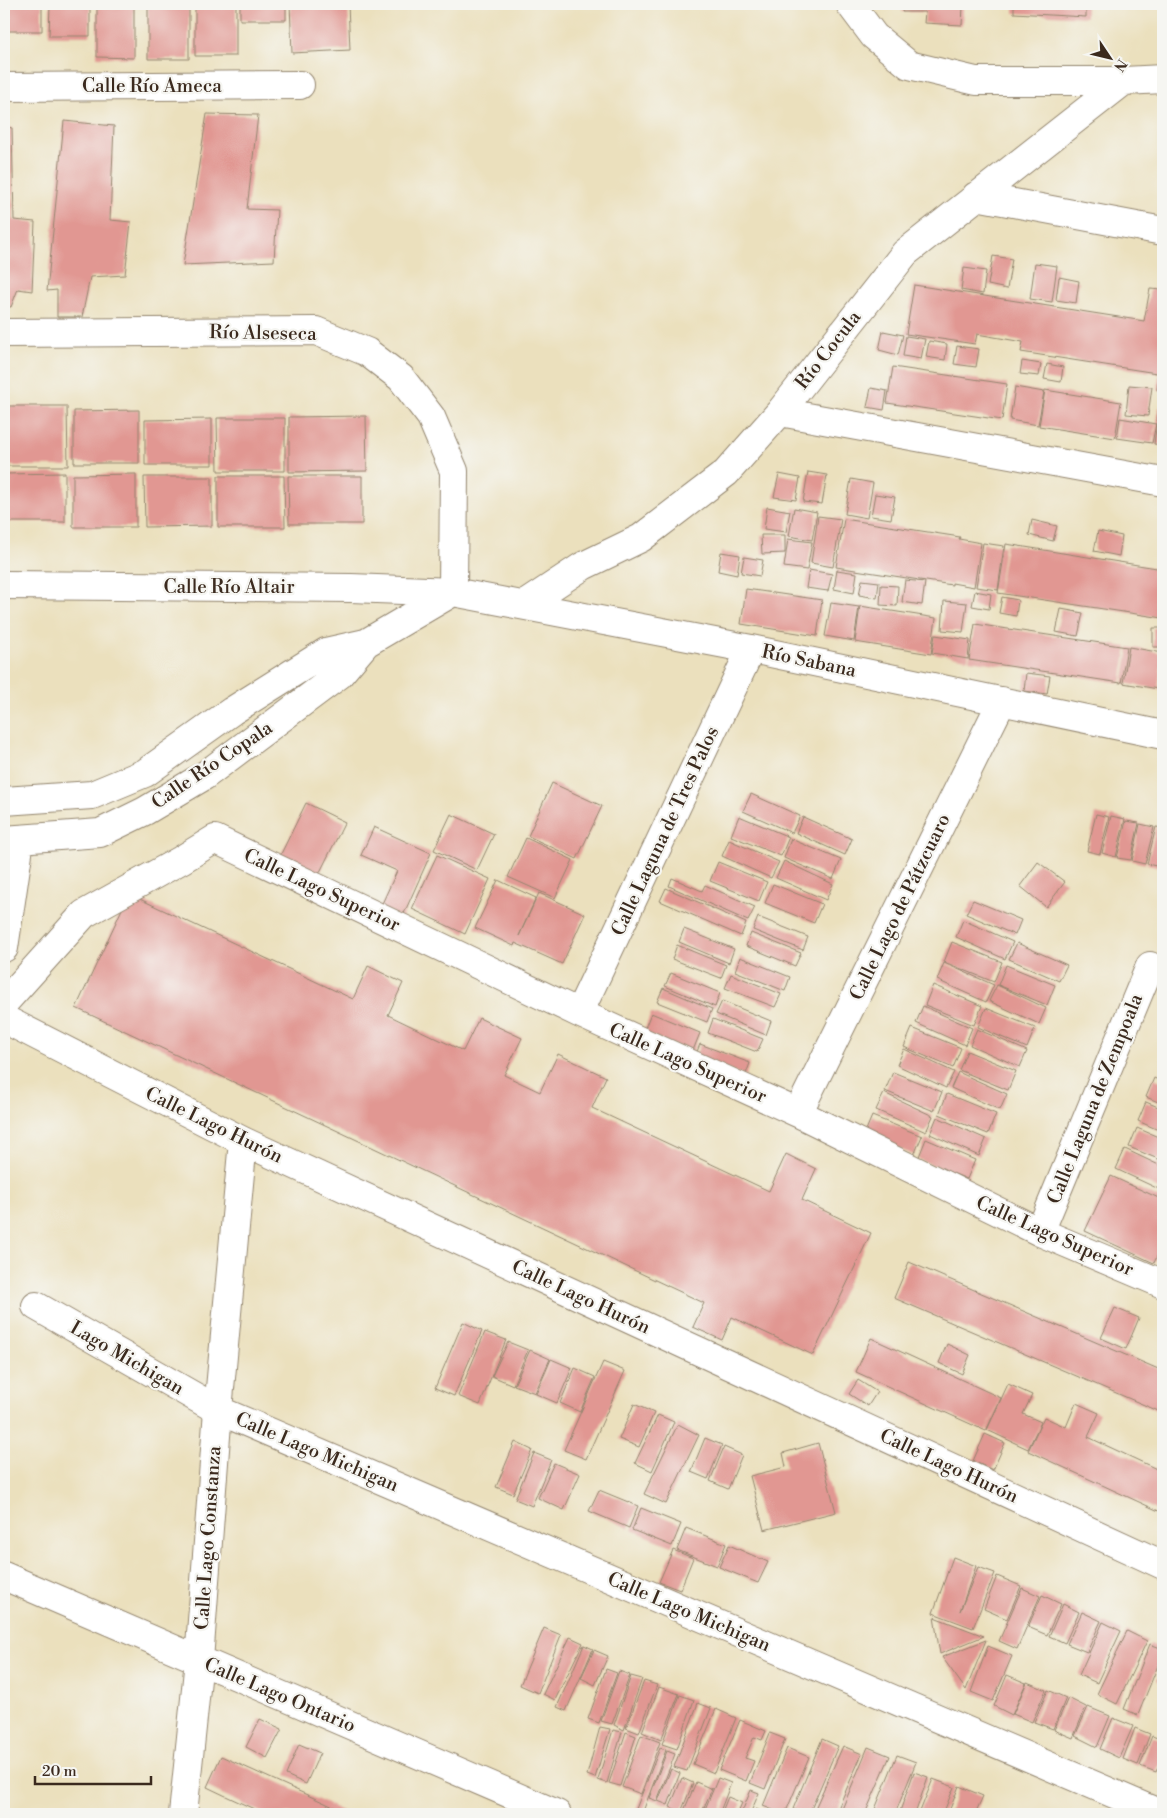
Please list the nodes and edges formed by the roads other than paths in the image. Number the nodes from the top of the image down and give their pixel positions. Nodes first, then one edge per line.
1 (850, 4) edge
2 (1163, 79) edge
3 (1124, 82) junction
4 (300, 85) dead end
5 (4, 87) edge
6 (976, 196) junction
7 (1163, 231) edge
8 (4, 333) edge
9 (780, 412) junction
10 (1163, 482) edge
11 (4, 585) edge
12 (454, 592) junction
13 (524, 605) junction
14 (366, 643) junction
15 (751, 648) junction
16 (1002, 701) junction
17 (1163, 735) edge
18 (4, 801) edge
19 (12, 840) edge
20 (4, 948) edge
21 (1150, 966) dead end
22 (4, 1003) edge
23 (579, 1013) junction
24 (4, 1019) edge
25 (798, 1113) junction
26 (243, 1141) junction
27 (1040, 1232) junction
28 (1163, 1284) edge
29 (36, 1306) dead end
30 (218, 1410) junction
31 (1163, 1565) edge
32 (4, 1576) edge
33 (200, 1660) junction
34 (183, 1814) edge
35 (557, 1814) edge
36 (1160, 1814) edge

1 - 3 street
2 - 3 street
3 - 6 street, Río Cocula
4 - 5 street, Calle Río Ameca
6 - 7 street
6 - 9 street, Río Cocula
8 - 12 street, Río Alseseca
9 - 10 street
9 - 13 street, Río Cocula
11 - 12 street, Calle Río Altair
12 - 13 street, Río Sabana
12 - 14 street, Calle Río Copala
13 - 15 street, Río Sabana
14 - 18 street, Calle Río Copala
14 - 19 street, Calle Río Copala
15 - 16 street, Río Sabana
15 - 23 street, Calle Laguna de Tres Palos
16 - 17 street, Río Sabana
16 - 25 street, Calle Lago de Pátzcuaro
19 - 20 street
21 - 27 street, Calle Laguna de Zempoala
22 - 23 street, Calle Lago Superior
23 - 25 street, Calle Lago Superior
24 - 26 street, Calle Lago Hurón
25 - 27 street, Calle Lago Superior
26 - 30 street, Calle Lago Constanza
26 - 31 street, Calle Lago Hurón
27 - 28 street, Calle Lago Superior
29 - 30 street, Lago Michigan
30 - 33 street, Calle Lago Constanza
30 - 36 street, Calle Lago Michigan
32 - 33 street, Calle Lago Ontario
33 - 34 street, Calle Lago Constanza
33 - 35 street, Calle Lago Ontario

